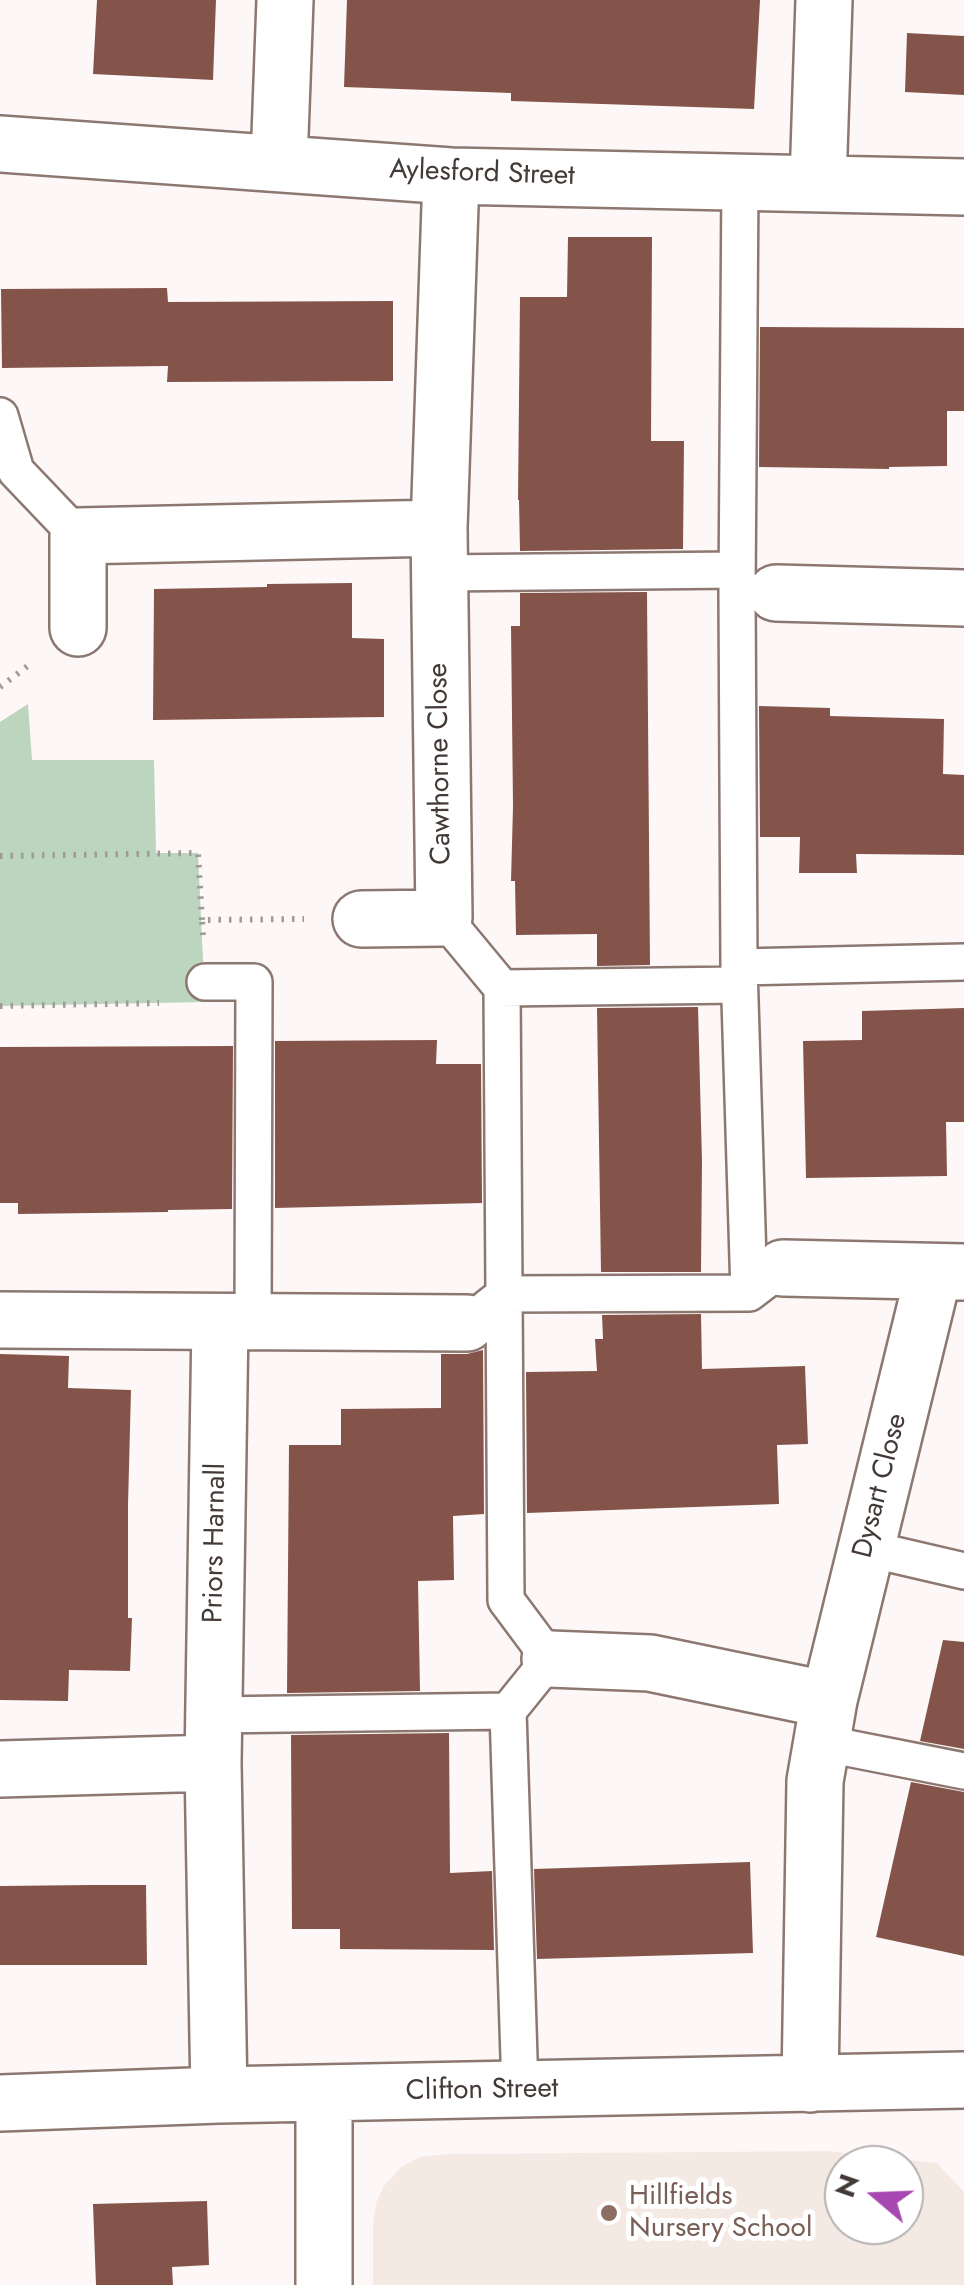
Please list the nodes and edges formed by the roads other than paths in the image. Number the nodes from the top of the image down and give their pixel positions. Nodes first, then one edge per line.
1 (285, 0) edge
2 (824, 0) edge
3 (0, 144) edge
4 (279, 163) junction
5 (451, 176) junction
6 (740, 182) junction
7 (818, 183) junction
8 (964, 186) edge
9 (0, 416) edge
10 (78, 536) junction
11 (439, 550) junction
12 (750, 585) junction
13 (964, 598) edge
14 (78, 628) dead end
15 (444, 918) junction
16 (361, 919) dead end
17 (964, 962) edge
18 (739, 976) junction
19 (205, 982) dead end
20 (502, 988) junction
21 (949, 1272) edge
22 (766, 1281) junction
23 (486, 1309) junction
24 (0, 1320) edge
25 (236, 1322) junction
26 (866, 1548) junction
27 (964, 1571) edge
28 (550, 1659) junction
29 (508, 1711) junction
30 (825, 1722) junction
31 (213, 1739) junction
32 (0, 1769) edge
33 (964, 1770) edge
34 (964, 2080) edge
35 (810, 2084) junction
36 (520, 2090) junction
37 (324, 2094) junction
38 (220, 2095) junction
39 (0, 2103) edge
40 (324, 2285) edge

1 - 4 street
2 - 7 street
3 - 4 street, Aylesford Street
4 - 5 street, Aylesford Street
5 - 6 street, Aylesford Street
5 - 11 street, Cawthorne Close
6 - 7 street, Aylesford Street
6 - 12 lane
7 - 8 street, Aylesford Street
9 - 10 lane
10 - 11 street
10 - 14 street
11 - 12 lane
11 - 15 street, Cawthorne Close
12 - 13 street
12 - 18 lane
15 - 16 street
15 - 20 lane
17 - 18 lane
18 - 20 lane
18 - 22 lane
19 - 25 lane
20 - 23 lane
21 - 22 street, Dysart Close
21 - 26 street, Dysart Close
22 - 23 lane
23 - 25 street
23 - 28 lane
24 - 25 street
25 - 31 street, Priors Harnall
26 - 27 lane
26 - 30 street, Dysart Close
28 - 29 lane
28 - 30 street
29 - 31 lane
29 - 36 lane
30 - 33 lane
30 - 35 street, Dysart Close
31 - 32 street
31 - 38 street, Priors Harnall
34 - 35 street, Clifton Street
35 - 36 street, Clifton Street
36 - 37 street, Clifton Street
37 - 38 street, Clifton Street
37 - 40 street
38 - 39 street, Clifton Street

